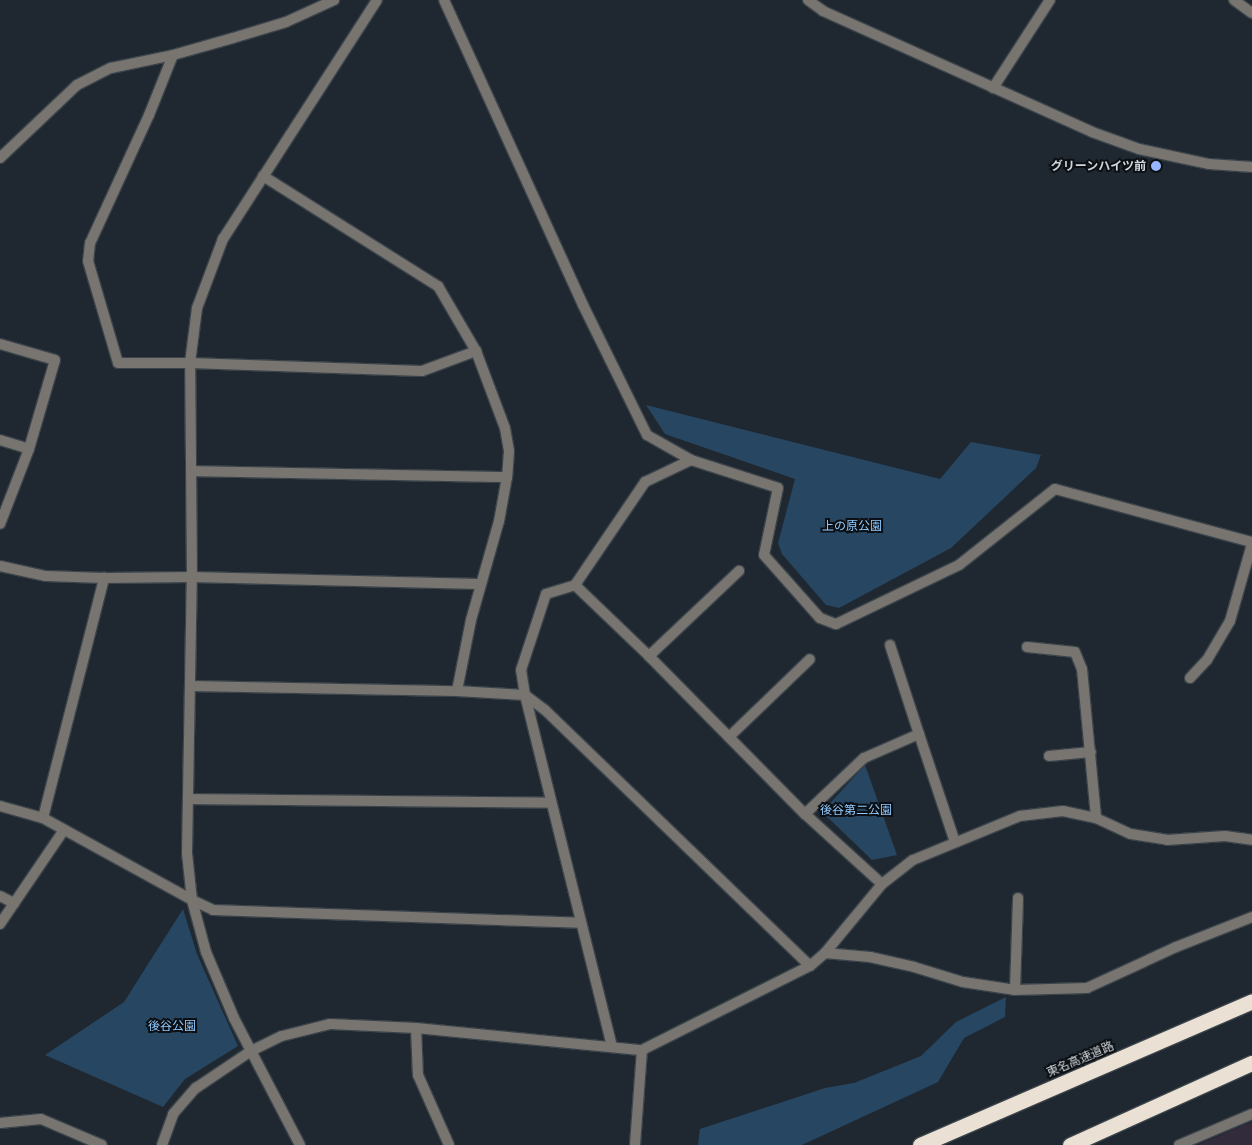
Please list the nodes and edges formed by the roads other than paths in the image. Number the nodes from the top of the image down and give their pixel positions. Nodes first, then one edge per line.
1 (334, 0) edge
2 (377, 0) edge
3 (444, 0) edge
4 (808, 0) edge
5 (1050, 0) edge
6 (1234, 0) edge
7 (1252, 13) edge
8 (173, 54) junction
9 (993, 88) junction
10 (0, 158) edge
11 (1252, 167) edge
12 (263, 176) junction
13 (0, 344) edge
14 (476, 351) junction
15 (190, 363) junction
16 (0, 440) edge
17 (29, 449) junction
18 (691, 460) junction
19 (192, 472) junction
20 (507, 477) junction
21 (0, 524) edge
22 (1252, 543) edge
23 (0, 566) edge
24 (739, 571) dead end
25 (192, 577) junction
26 (104, 578) junction
27 (480, 584) junction
28 (575, 585) junction
29 (890, 645) dead end
30 (1027, 648) dead end
31 (650, 656) junction
32 (810, 659) dead end
33 (1190, 678) dead end
34 (190, 686) junction
35 (457, 691) junction
36 (525, 695) junction
37 (919, 734) junction
38 (729, 737) junction
39 (1091, 752) junction
40 (1049, 756) dead end
41 (188, 799) junction
42 (550, 804) junction
43 (0, 806) edge
44 (805, 814) junction
45 (43, 818) junction
46 (1096, 818) junction
47 (64, 830) junction
48 (1252, 840) edge
49 (955, 842) junction
50 (882, 884) junction
51 (0, 896) edge
52 (1018, 898) dead end
53 (192, 900) junction
54 (14, 904) junction
55 (1252, 917) edge
56 (581, 923) junction
57 (0, 924) edge
58 (825, 953) junction
59 (810, 966) junction
60 (1015, 990) junction
61 (1252, 1001) edge
62 (416, 1028) junction
63 (612, 1046) junction
64 (642, 1050) junction
65 (251, 1051) junction
66 (1252, 1063) edge
67 (1252, 1114) edge
68 (0, 1123) edge
69 (102, 1145) edge
70 (162, 1145) edge
71 (300, 1145) edge
72 (449, 1145) edge
73 (635, 1145) edge
74 (920, 1145) edge
75 (1070, 1145) edge
76 (1179, 1145) edge

1 - 8 street
2 - 12 street
3 - 18 street
4 - 9 street
5 - 9 street
6 - 7 street
8 - 10 street
8 - 15 street
9 - 11 street
12 - 14 street
12 - 15 street
13 - 17 street
14 - 15 street
14 - 20 street
15 - 19 street
16 - 17 street
17 - 21 street
18 - 22 street
18 - 28 street
19 - 20 street
19 - 25 street
20 - 27 street
22 - 33 street
23 - 26 street
24 - 31 street
25 - 26 street
25 - 27 street
25 - 34 street
26 - 45 street
27 - 35 street
28 - 31 street
28 - 36 street
29 - 37 street
30 - 39 street
31 - 38 street
32 - 38 street
34 - 35 street
34 - 41 street
35 - 36 street
36 - 42 street
36 - 59 street
37 - 44 street
37 - 49 street
38 - 44 street
39 - 40 street
39 - 46 street
41 - 42 street
41 - 53 street
42 - 56 street
43 - 45 street
44 - 50 street
45 - 47 street
46 - 48 street
46 - 49 street
47 - 53 street
47 - 54 street
49 - 50 street
50 - 58 street
51 - 54 street
52 - 60 street
53 - 56 street
53 - 65 street
54 - 57 street
55 - 60 street
56 - 63 street
58 - 59 street
58 - 60 street
59 - 64 street
61 - 74 highway, 東名高速道路
62 - 63 street
62 - 65 street
62 - 72 street
63 - 64 street
64 - 73 street
65 - 70 street
65 - 71 street
66 - 75 highway
67 - 76 street
68 - 69 street

